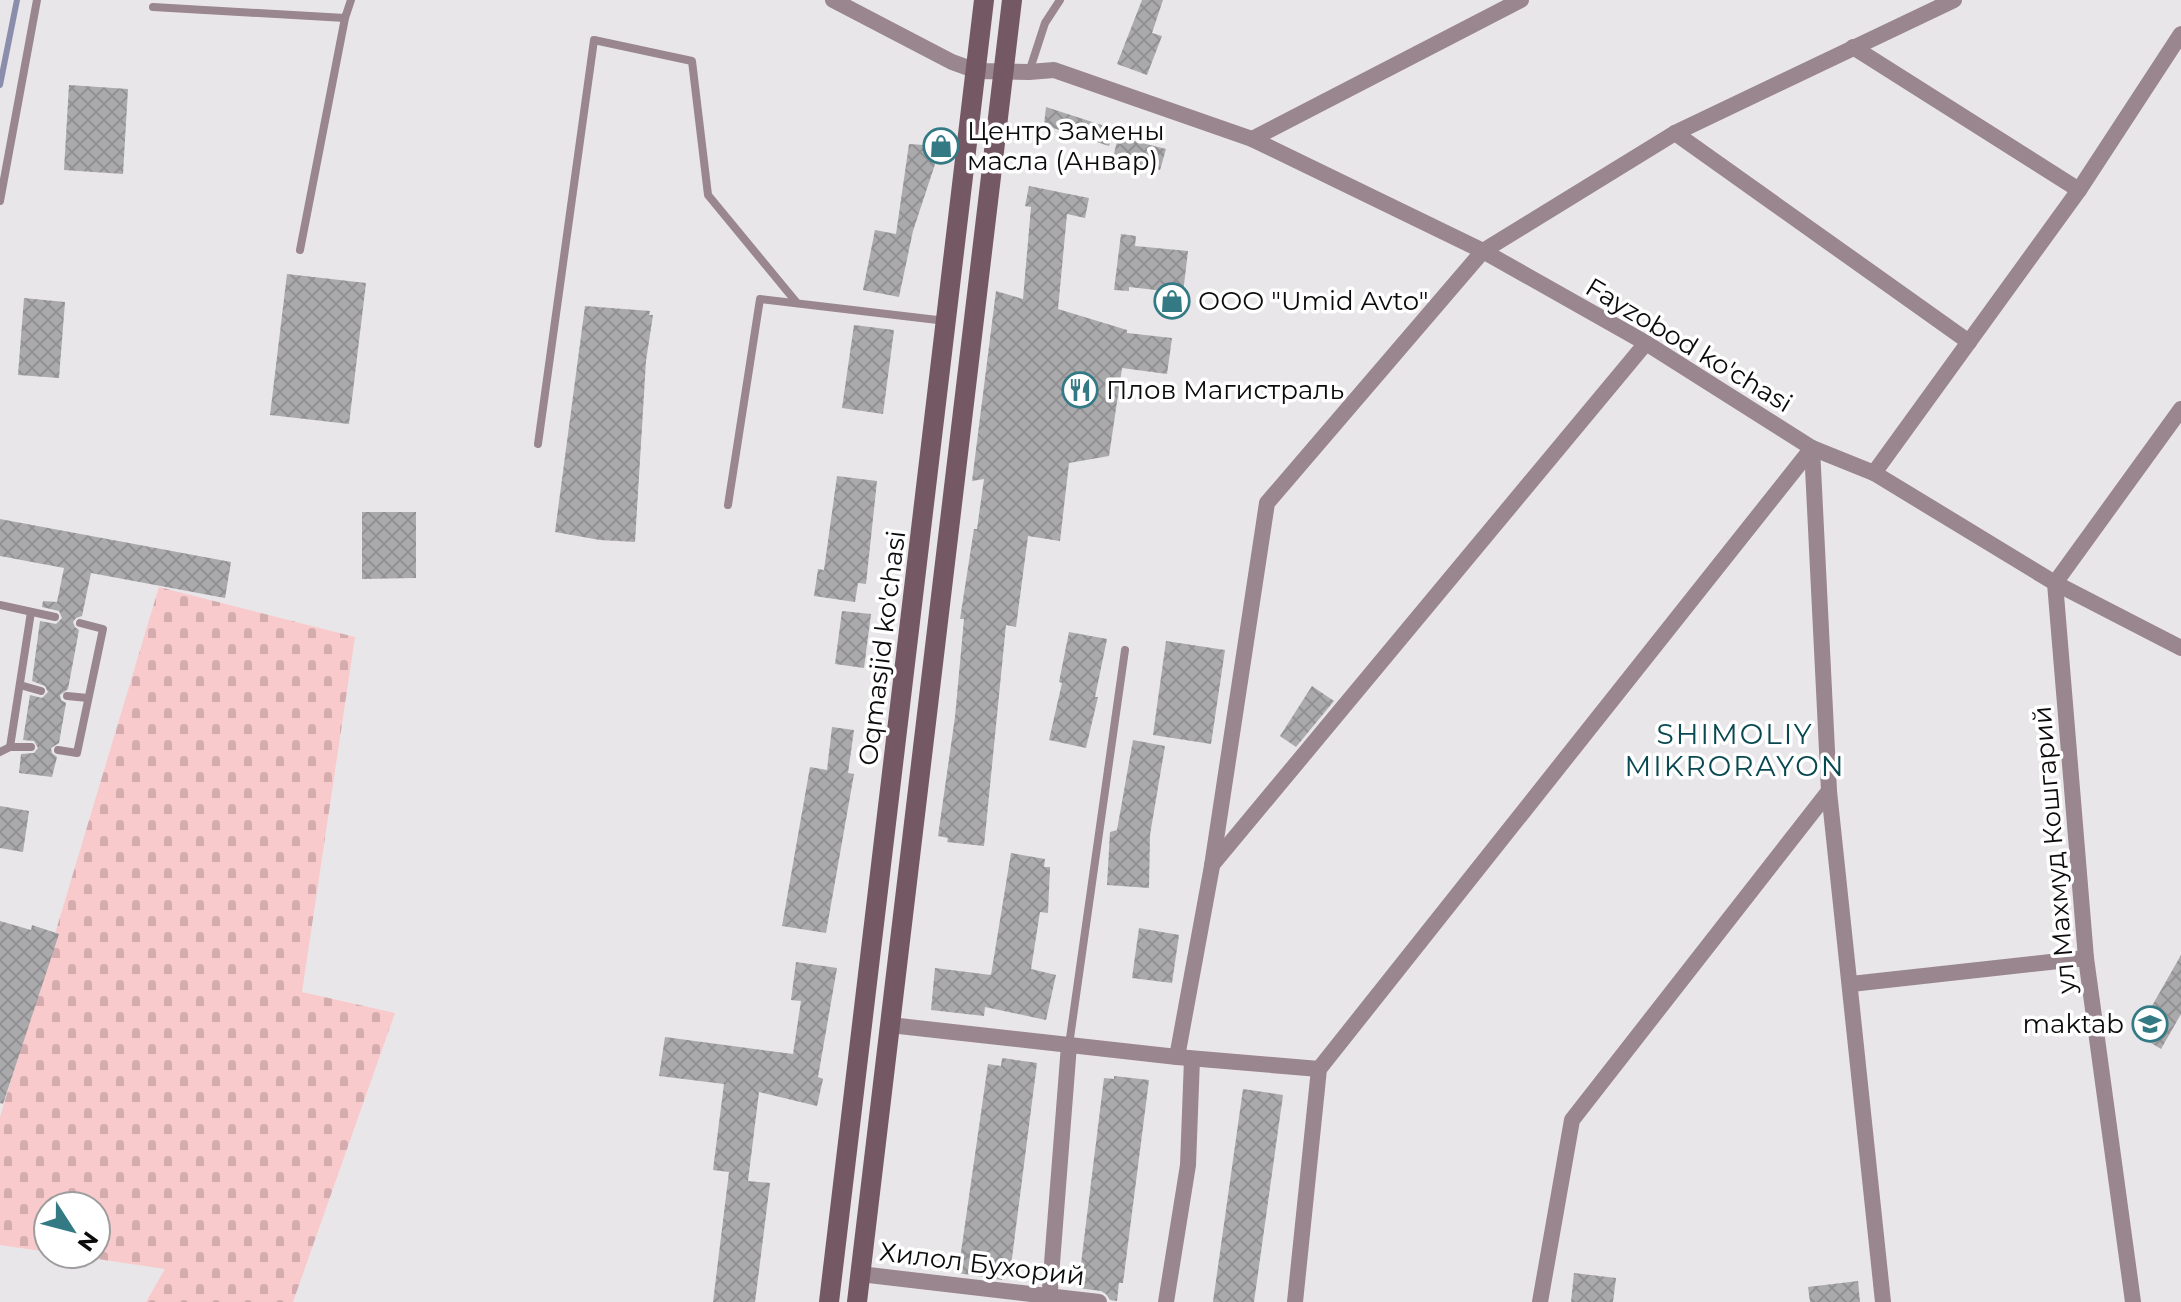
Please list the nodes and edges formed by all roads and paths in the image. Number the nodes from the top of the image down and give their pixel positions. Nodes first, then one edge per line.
1 (37, 0) edge
2 (351, 0) edge
3 (833, 0) edge
4 (984, 0) edge
5 (1012, 0) edge
6 (1060, 0) edge
7 (1521, 0) edge
8 (1954, 0) edge
9 (153, 7) dead end
10 (345, 18) junction
11 (2181, 34) edge
12 (1853, 47) junction
13 (977, 71) junction
14 (1004, 72) junction
15 (1029, 72) junction
16 (1675, 133) junction
17 (1252, 139) junction
18 (2079, 190) junction
19 (0, 201) edge
20 (300, 250) dead end
21 (1483, 251) junction
22 (797, 303) junction
23 (947, 322) junction
24 (1969, 342) junction
25 (1646, 343) junction
26 (2181, 409) edge
27 (538, 444) dead end
28 (1812, 448) junction
29 (1874, 473) junction
30 (728, 505) dead end
31 (2055, 583) junction
32 (0, 605) edge
33 (31, 612) junction
34 (55, 617) dead end
35 (80, 623) dead end
36 (2181, 648) edge
37 (1125, 650) dead end
38 (20, 685) junction
39 (41, 691) dead end
40 (67, 696) dead end
41 (88, 698) junction
42 (10, 747) junction
43 (31, 747) dead end
44 (58, 750) dead end
45 (0, 752) edge
46 (1829, 791) junction
47 (1212, 866) junction
48 (2086, 958) junction
49 (1851, 984) junction
50 (890, 1025) junction
51 (1069, 1045) junction
52 (1184, 1058) junction
53 (1319, 1069) junction
54 (860, 1274) junction
55 (1049, 1299) edge
56 (829, 1302) edge
57 (857, 1302) edge
58 (1099, 1302) edge
59 (1166, 1302) edge
60 (1295, 1302) edge
61 (1540, 1302) edge
62 (1883, 1302) edge
63 (2133, 1302) edge

1 - 19 lane
2 - 10 lane
3 - 13 street
4 - 13 main road, Oqmasjid ko'chasi
5 - 14 main road, Oqmasjid ko'chasi
6 - 15 lane
7 - 17 street
8 - 12 street
9 - 10 lane
10 - 20 lane
11 - 18 street
12 - 16 street
12 - 18 street
13 - 14 street, Fayzobod ko'chasi
13 - 23 main road, Oqmasjid ko'chasi
14 - 15 street, Fayzobod ko'chasi
14 - 50 main road, Oqmasjid ko'chasi
15 - 17 street, Fayzobod ko'chasi
16 - 21 street
16 - 24 street
17 - 21 street, Fayzobod ko'chasi
18 - 24 street
21 - 25 street, Fayzobod ko'chasi
21 - 47 street
22 - 23 lane
22 - 27 lane
22 - 30 lane
23 - 56 main road, Oqmasjid ko'chasi
24 - 29 street
25 - 28 street, Fayzobod ko'chasi
25 - 47 street
26 - 31 street
28 - 29 street, Fayzobod ko'chasi
28 - 46 street
28 - 53 street
29 - 31 street, Fayzobod ko'chasi
31 - 36 street, Fayzobod ko'chasi
31 - 48 street, ул Махмуд Кошгарий
32 - 33 lane
33 - 34 lane
33 - 38 lane
35 - 41 lane
37 - 51 lane
38 - 39 lane
38 - 42 lane
40 - 41 lane
41 - 44 lane
42 - 43 lane
42 - 45 lane
46 - 49 street
46 - 61 street
47 - 52 street
48 - 49 street
48 - 63 street, ул Махмуд Кошгарий
49 - 62 street
50 - 51 street
50 - 54 main road, Oqmasjid ko'chasi
51 - 52 street
51 - 55 street
52 - 53 street
52 - 59 street
53 - 60 street
54 - 55 street, Хилол Бухорий
54 - 57 main road, Oqmasjid ko'chasi
55 - 58 street, Хилол Бухорий

